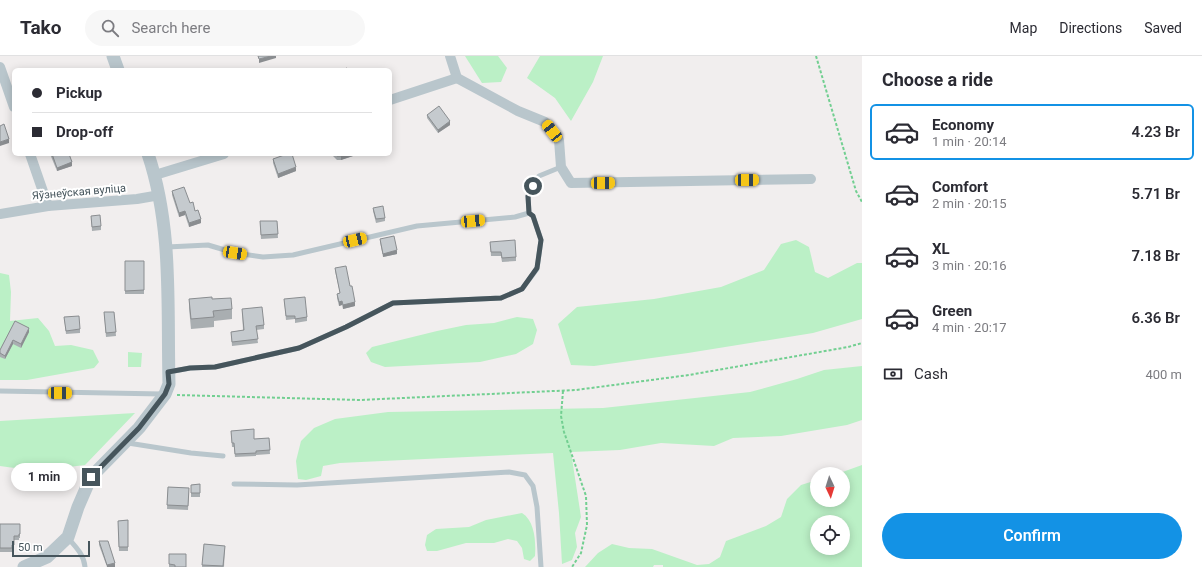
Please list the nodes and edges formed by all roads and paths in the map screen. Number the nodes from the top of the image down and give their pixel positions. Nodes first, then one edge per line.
1 (113, 56) edge
2 (450, 56) edge
3 (816, 56) edge
4 (0, 67) edge
5 (117, 68) edge
6 (457, 78) junction
7 (392, 99) edge
8 (12, 101) edge
9 (31, 156) edge
10 (149, 156) edge
11 (217, 156) edge
12 (561, 167) junction
13 (155, 175) junction
14 (811, 180) dead end
15 (160, 195) junction
16 (862, 202) edge
17 (48, 206) junction
18 (529, 213) junction
19 (0, 214) edge
20 (167, 247) junction
21 (862, 343) edge
22 (168, 372) junction
23 (0, 391) edge
24 (563, 391) junction
25 (165, 394) junction
26 (125, 442) junction
27 (223, 456) dead end
28 (234, 484) dead end
29 (68, 537) junction
30 (24, 567) edge
31 (85, 567) edge
32 (541, 567) edge
33 (572, 567) edge

1 - 5 street
2 - 6 street
3 - 16 path
4 - 8 street
6 - 7 street
6 - 12 street
9 - 17 street
10 - 13 street
11 - 13 street
12 - 14 street
12 - 18 lane
13 - 15 street
15 - 17 street, Яўзнеўская вуліца
15 - 20 street
17 - 19 street, Яўзнеўская вуліца
18 - 20 lane
18 - 22 lane
20 - 22 street
21 - 24 path
22 - 25 street
23 - 25 lane
24 - 25 path
24 - 33 path
25 - 26 street
26 - 27 lane
26 - 29 street
28 - 32 lane
29 - 30 street
29 - 31 lane

